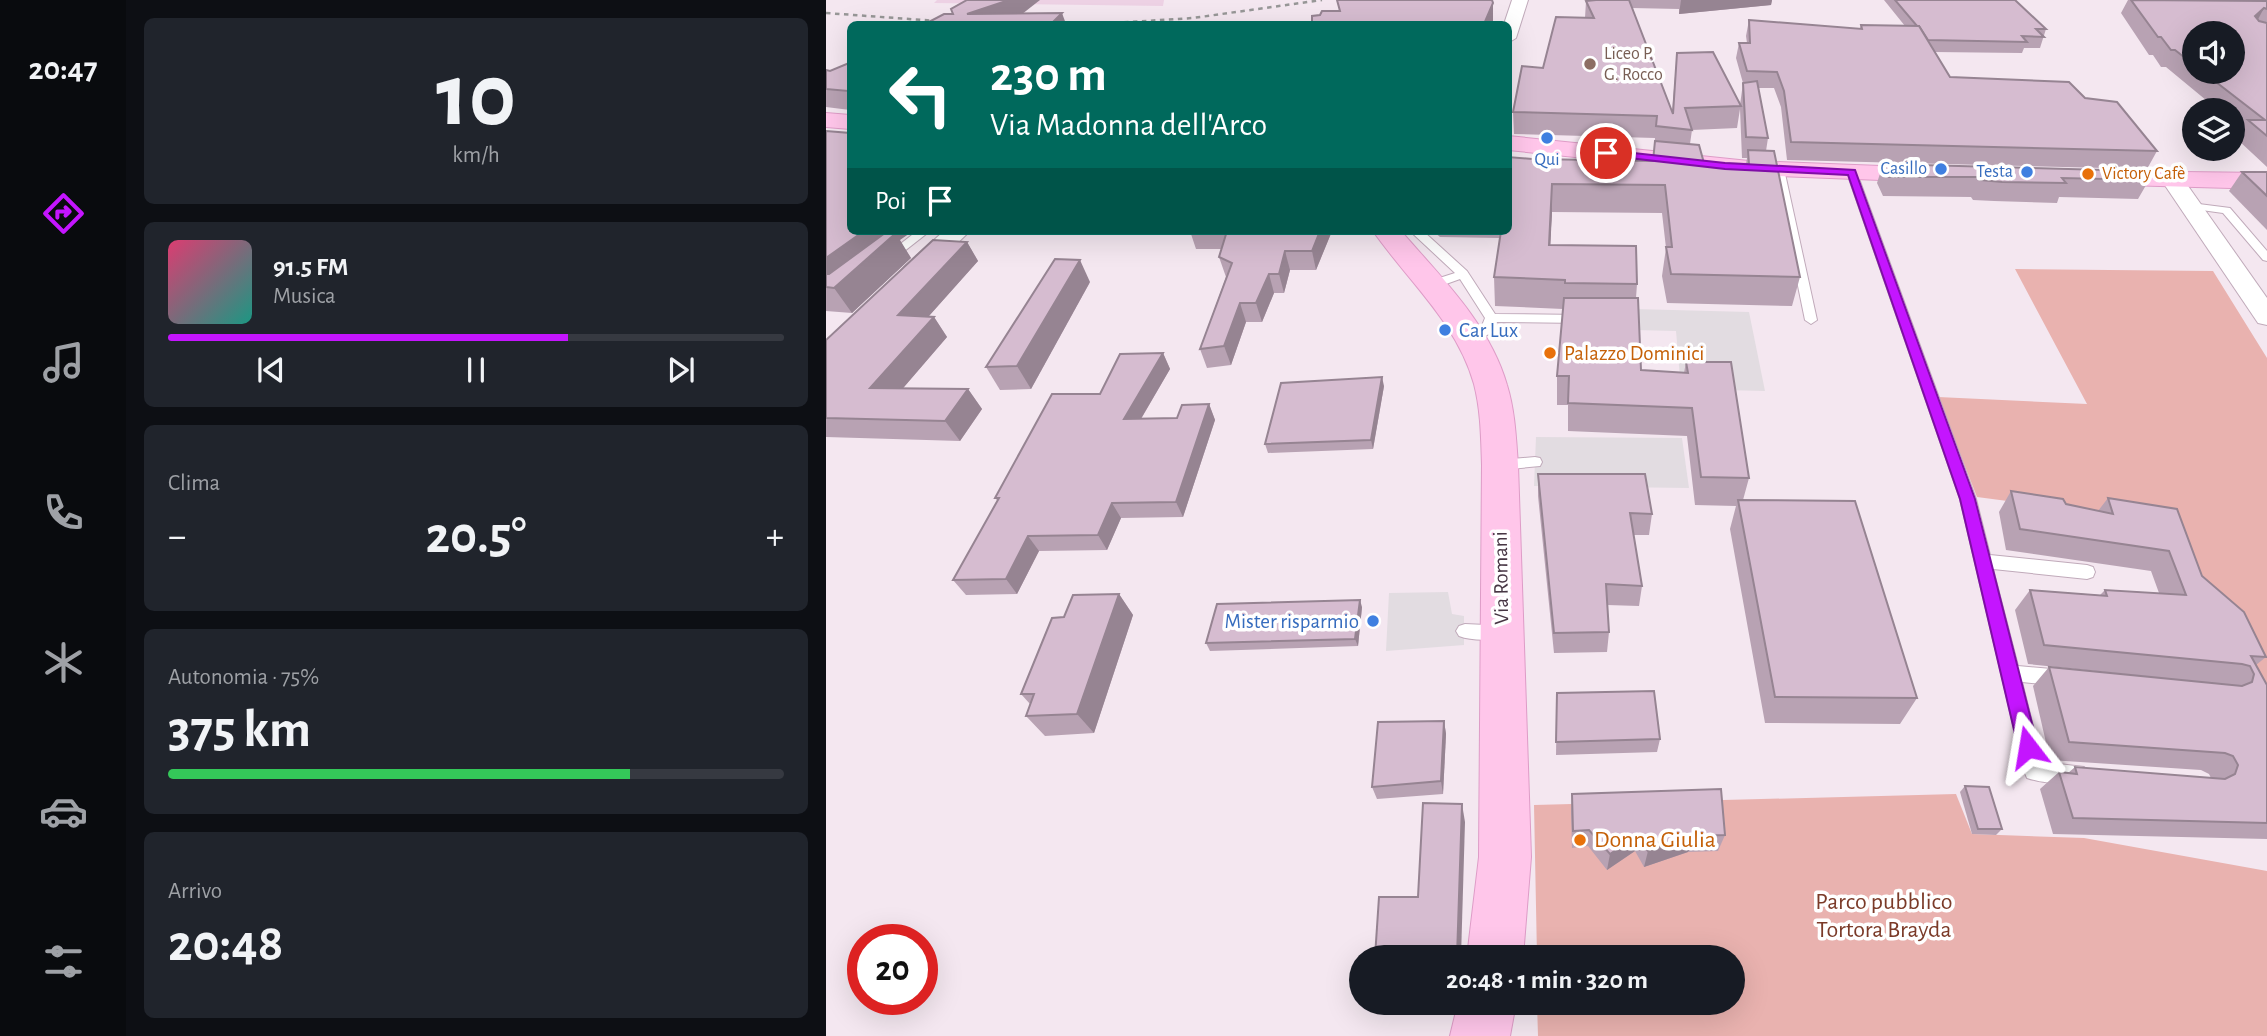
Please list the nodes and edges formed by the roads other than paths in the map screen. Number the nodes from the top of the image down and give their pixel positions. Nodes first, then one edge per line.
1 (1520, 0) edge
2 (1512, 25) edge
3 (826, 120) edge
4 (847, 122) edge
5 (1512, 143) edge
6 (1779, 169) junction
7 (1852, 173) junction
8 (1957, 176) edge
9 (2078, 179) edge
10 (2173, 181) junction
11 (2267, 181) edge
12 (2191, 206) junction
13 (919, 235) edge
14 (954, 235) edge
15 (1392, 235) edge
16 (1419, 235) edge
17 (2267, 258) edge
18 (883, 262) edge
19 (1447, 280) junction
20 (892, 292) edge
21 (2260, 297) edge
22 (2267, 317) edge
23 (1595, 319) edge
24 (1811, 320) dead end
25 (1480, 328) junction
26 (1983, 561) junction
27 (2087, 572) dead end
28 (2010, 673) junction
29 (2075, 680) edge
30 (2090, 775) edge
31 (1495, 945) edge
32 (1484, 1015) edge
33 (1480, 1036) edge

1 - 2 street
3 - 4 main road
5 - 6 main road
6 - 7 main road
6 - 24 lane
7 - 8 main road
7 - 26 lane
9 - 10 main road
10 - 11 main road
10 - 12 street
12 - 17 lane
12 - 21 street
13 - 18 lane
14 - 20 street
15 - 19 main road, Via Romani
16 - 19 lane
19 - 25 main road, Via Romani
21 - 22 street
23 - 25 lane
25 - 31 main road, Via Romani
26 - 27 lane
26 - 28 lane
28 - 29 lane
28 - 30 lane
32 - 33 main road

